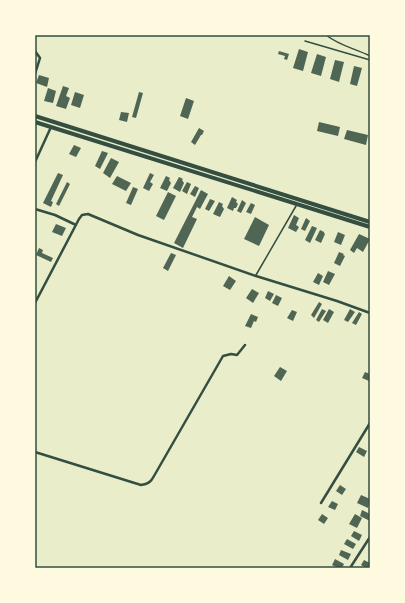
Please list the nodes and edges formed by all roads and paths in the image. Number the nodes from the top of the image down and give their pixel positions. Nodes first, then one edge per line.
1 (326, 35) edge
2 (305, 42) dead end
3 (35, 51) edge
4 (370, 56) edge
5 (370, 60) edge
6 (35, 74) edge
7 (35, 116) edge
8 (35, 122) edge
9 (51, 127) junction
10 (35, 162) edge
11 (297, 204) junction
12 (35, 209) edge
13 (370, 222) edge
14 (76, 225) junction
15 (370, 227) edge
16 (256, 276) junction
17 (35, 303) edge
18 (370, 313) edge
19 (244, 345) dead end
20 (370, 423) edge
21 (35, 452) edge
22 (321, 503) dead end
23 (370, 537) edge
24 (350, 568) edge

1 - 4 lane
2 - 5 lane
3 - 6 street
7 - 13 main road
8 - 9 main road
9 - 10 street
9 - 11 main road
11 - 15 main road
11 - 16 lane
12 - 14 street
14 - 16 street
14 - 17 street
16 - 18 street
19 - 21 street
20 - 22 street
23 - 24 street

